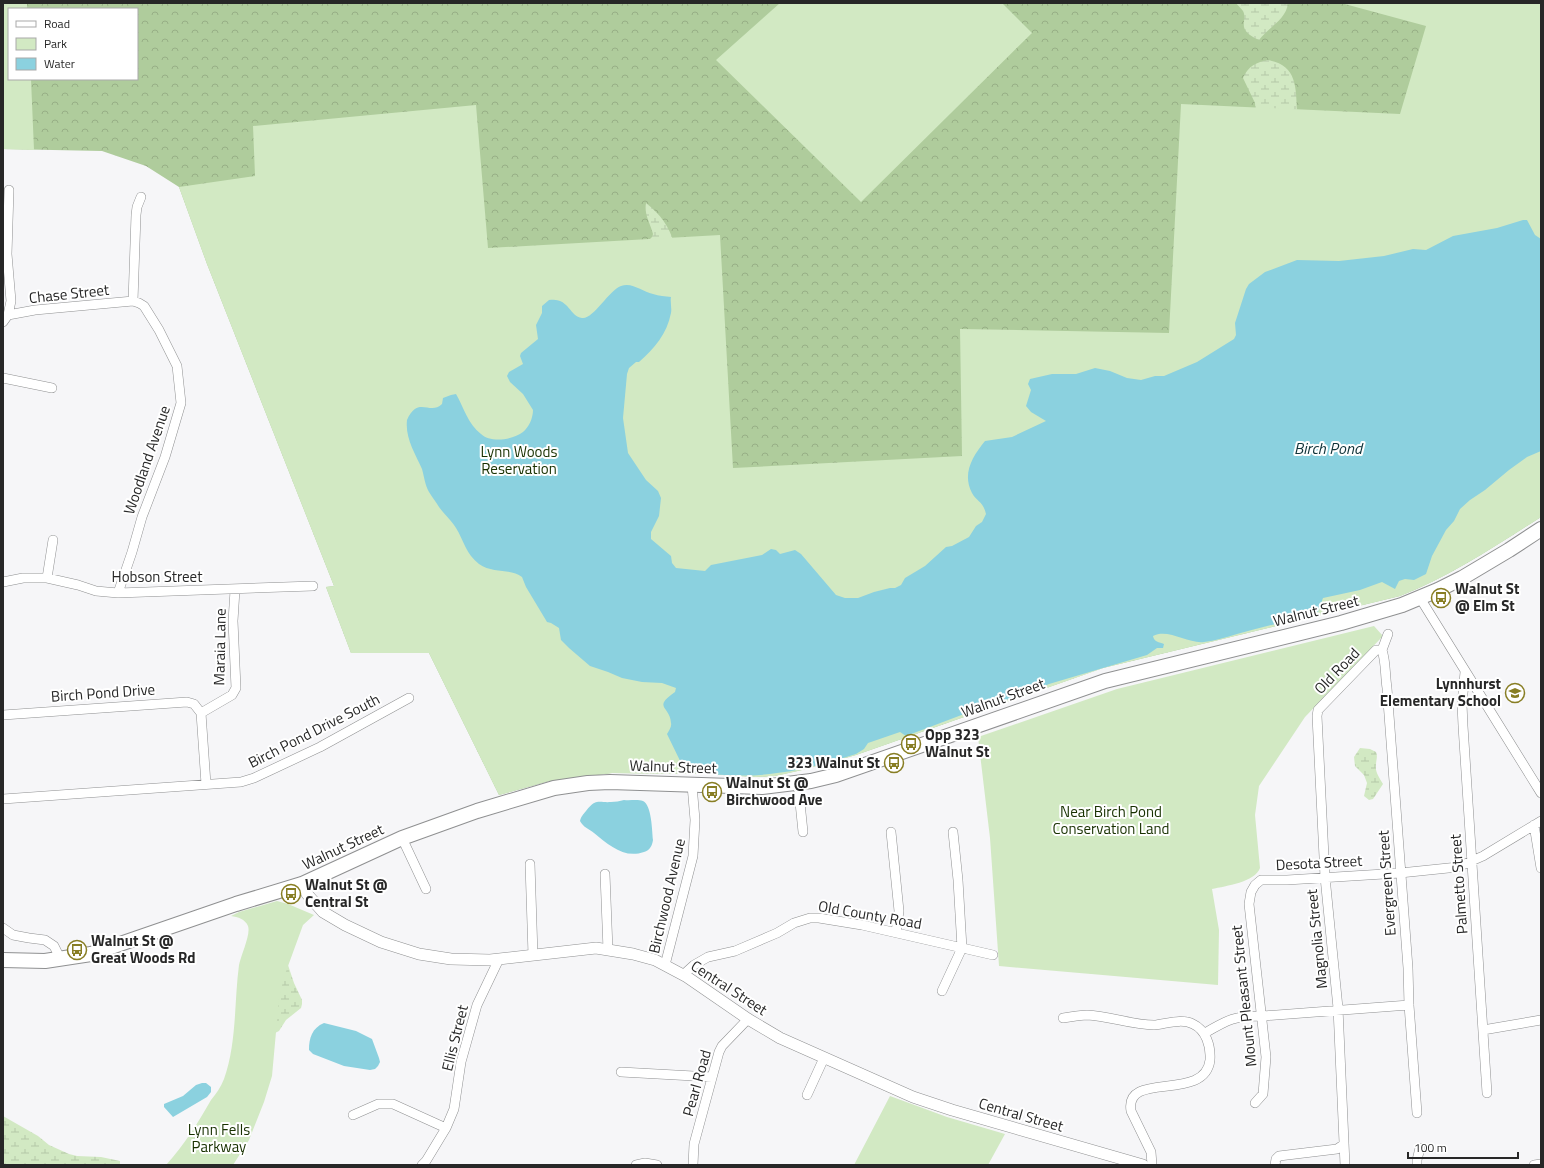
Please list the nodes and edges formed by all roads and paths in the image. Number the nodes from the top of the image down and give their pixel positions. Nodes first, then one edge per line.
1 (9, 190) dead end
2 (140, 197) dead end
3 (133, 301) junction
4 (6, 319) edge
5 (3, 378) edge
6 (52, 388) dead end
7 (1541, 529) edge
8 (53, 540) dead end
9 (47, 578) junction
10 (3, 582) edge
11 (313, 586) dead end
12 (235, 590) junction
13 (118, 593) junction
14 (1420, 598) junction
15 (1388, 634) dead end
16 (1382, 650) junction
17 (1466, 672) junction
18 (409, 698) dead end
19 (1318, 710) joint
20 (202, 713) junction
21 (3, 715) edge
22 (798, 783) junction
23 (206, 784) junction
24 (692, 785) junction
25 (1540, 791) edge
26 (3, 799) edge
27 (1538, 823) edge
28 (804, 832) dead end
29 (892, 832) dead end
30 (953, 832) dead end
31 (402, 838) junction
32 (1472, 861) junction
33 (530, 864) dead end
34 (1541, 868) edge
35 (1400, 872) junction
36 (605, 874) dead end
37 (1325, 877) junction
38 (302, 884) junction
39 (1255, 885) joint
40 (426, 889) dead end
41 (3, 928) edge
42 (896, 932) junction
43 (962, 948) junction
44 (608, 950) junction
45 (533, 954) junction
46 (993, 955) dead end
47 (60, 958) junction
48 (499, 959) junction
49 (3, 960) edge
50 (665, 965) junction
51 (683, 975) junction
52 (942, 991) dead end
53 (1409, 1005) junction
54 (1338, 1009) junction
55 (1263, 1016) junction
56 (1063, 1018) dead end
57 (748, 1019) junction
58 (1541, 1020) edge
59 (1483, 1030) junction
60 (1205, 1033) junction
61 (824, 1058) junction
62 (621, 1072) dead end
63 (712, 1077) junction
64 (1486, 1093) dead end
65 (806, 1095) dead end
66 (1255, 1103) dead end
67 (1417, 1113) dead end
68 (353, 1115) dead end
69 (446, 1128) junction
70 (1343, 1145) junction
71 (1420, 1148) dead end
72 (1541, 1164) edge
73 (422, 1165) edge
74 (636, 1165) edge
75 (657, 1165) edge
76 (692, 1165) edge
77 (1144, 1165) edge
78 (1152, 1165) edge
79 (1276, 1165) edge
80 (1345, 1165) edge
81 (1417, 1165) edge
82 (1534, 1165) edge

1 - 4 street
2 - 3 street
3 - 4 street, Chase Street
3 - 13 street, Woodland Avenue
5 - 6 street
7 - 14 main road, Walnut Street
8 - 9 street
9 - 10 street, Hobson Street
9 - 13 street, Hobson Street
11 - 12 street, Hobson Street
12 - 13 street, Hobson Street
12 - 20 street, Maraia Lane
14 - 17 street
14 - 22 main road, Walnut Street
15 - 16 street, Old Road
16 - 19 street, Old Road
16 - 35 street, Evergreen Street
17 - 25 street
17 - 32 street, Palmetto Street
18 - 23 street, Birch Pond Drive South
19 - 37 street, Magnolia Street
20 - 21 street, Birch Pond Drive
20 - 23 street
22 - 24 main road, Walnut Street
22 - 28 street
23 - 26 street
24 - 31 main road, Walnut Street
24 - 50 street, Birchwood Avenue
27 - 32 street, Desota Street
27 - 34 street
29 - 42 street
30 - 43 street
31 - 38 main road, Walnut Street
31 - 40 street
32 - 35 street, Desota Street
32 - 59 street, Palmetto Street
33 - 45 street
35 - 37 street, Desota Street
35 - 53 street, Evergreen Street
36 - 44 street
37 - 39 street, Desota Street
37 - 54 street, Magnolia Street
38 - 47 main road, Walnut Street
38 - 48 street, Central Street
39 - 55 street, Mount Pleasant Street
41 - 47 street
42 - 43 street, Old County Road
42 - 51 street, Old County Road
43 - 46 street, Old County Road
43 - 52 street
44 - 45 street, Central Street
44 - 50 street, Central Street
45 - 48 street, Central Street
47 - 49 main road, Walnut Street
48 - 69 street, Ellis Street
50 - 51 street, Central Street
51 - 57 street, Central Street
53 - 54 street
53 - 67 street, Evergreen Street
54 - 55 street
54 - 70 street, Magnolia Street
55 - 60 street
55 - 66 street, Mount Pleasant Street
56 - 60 street
57 - 61 street, Central Street
57 - 63 street, Pearl Road
58 - 59 street
59 - 64 street, Palmetto Street
60 - 78 street
61 - 65 street
61 - 77 street, Central Street
62 - 63 street
63 - 76 street, Pearl Road
68 - 69 street
69 - 73 street, Ellis Street
70 - 79 street
70 - 80 street, Magnolia Street
71 - 81 street
72 - 82 street
74 - 75 street

